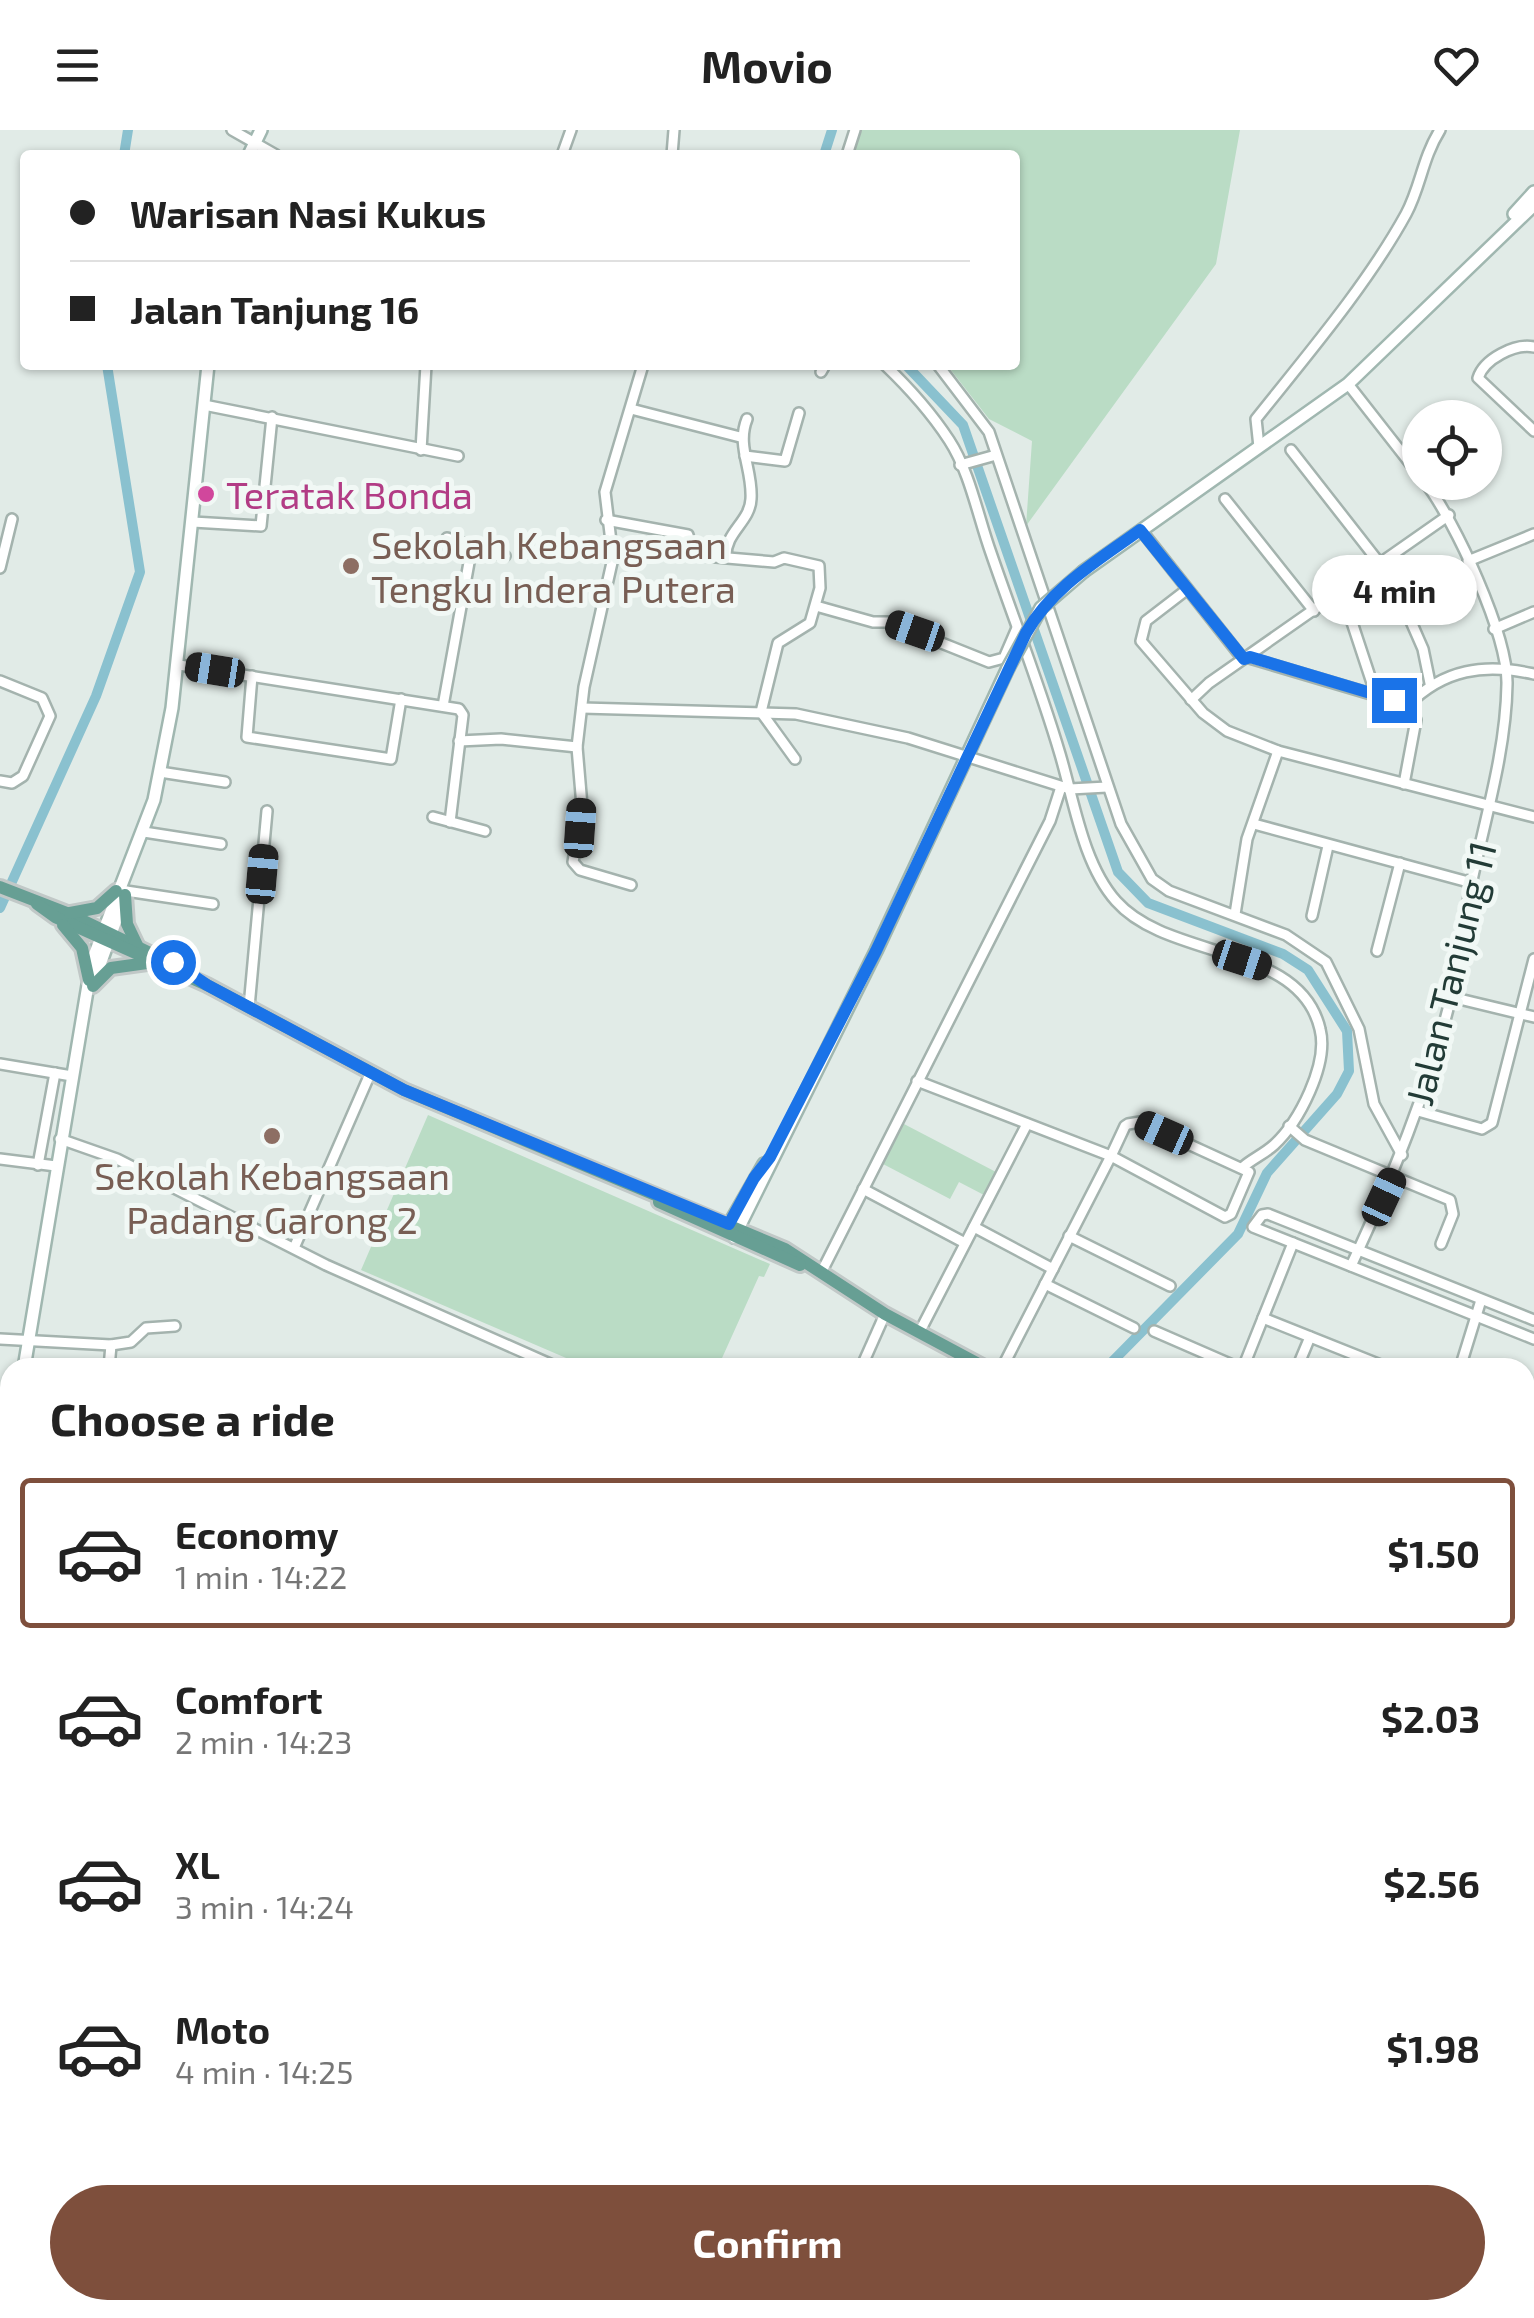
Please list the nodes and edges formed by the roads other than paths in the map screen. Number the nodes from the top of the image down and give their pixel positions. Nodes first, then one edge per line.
1 (232, 130) edge
2 (261, 130) edge
3 (1440, 130) edge
4 (251, 149) edge
5 (1534, 192) edge
6 (1534, 205) edge
7 (1493, 241) junction
8 (1534, 347) edge
9 (208, 370) edge
10 (426, 370) edge
11 (642, 370) edge
12 (889, 370) edge
13 (942, 370) edge
14 (1348, 384) junction
15 (204, 405) junction
16 (631, 409) junction
17 (799, 413) dead end
18 (272, 417) junction
19 (748, 419) dead end
20 (1534, 431) edge
21 (740, 437) junction
22 (1260, 446) junction
23 (421, 450) junction
24 (1291, 450) dead end
25 (1402, 453) edge
26 (995, 455) junction
27 (458, 456) dead end
28 (746, 456) junction
29 (964, 464) junction
30 (1224, 499) dead end
31 (1438, 500) edge
32 (1449, 515) junction
33 (12, 519) dead end
34 (606, 520) junction
35 (193, 522) junction
36 (1140, 530) junction
37 (1534, 534) edge
38 (447, 538) dead end
39 (472, 546) junction
40 (505, 556) dead end
41 (726, 557) junction
42 (1468, 561) junction
43 (1383, 563) junction
44 (0, 568) edge
45 (1186, 591) junction
46 (1342, 592) junction
47 (816, 606) junction
48 (1314, 611) junction
49 (1534, 612) edge
50 (1017, 628) junction
51 (1494, 629) junction
52 (1245, 658) junction
53 (179, 665) junction
54 (1506, 668) junction
55 (1534, 674) edge
56 (252, 676) junction
57 (0, 681) edge
58 (1430, 683) junction
59 (1376, 695) junction
60 (401, 699) junction
61 (1191, 700) junction
62 (1408, 705) junction
63 (442, 706) junction
64 (582, 708) junction
65 (761, 712) junction
66 (459, 741) junction
67 (578, 747) junction
68 (1278, 750) junction
69 (966, 758) junction
70 (796, 759) dead end
71 (160, 772) junction
72 (0, 781) edge
73 (226, 782) dead end
74 (1404, 784) junction
75 (1103, 788) junction
76 (1071, 789) junction
77 (1491, 806) junction
78 (267, 811) dead end
79 (432, 817) dead end
80 (1534, 818) edge
81 (450, 822) junction
82 (1254, 824) junction
83 (485, 831) dead end
84 (144, 832) junction
85 (221, 844) dead end
86 (1328, 846) junction
87 (1400, 864) junction
88 (1472, 883) junction
89 (631, 885) dead end
90 (0, 887) edge
91 (122, 892) junction
92 (213, 904) dead end
93 (1235, 914) junction
94 (61, 915) junction
95 (1312, 916) dead end
96 (105, 936) junction
97 (138, 946) junction
98 (1377, 951) dead end
99 (1534, 959) edge
100 (154, 964) junction
101 (207, 985) junction
102 (90, 987) junction
103 (1450, 997) junction
104 (249, 1007) junction
105 (1529, 1015) edge
106 (0, 1064) edge
107 (55, 1074) junction
108 (370, 1074) junction
109 (72, 1076) junction
110 (917, 1081) junction
111 (1418, 1110) junction
112 (1027, 1124) junction
113 (1289, 1126) junction
114 (60, 1139) junction
115 (1402, 1155) junction
116 (1111, 1156) junction
117 (0, 1159) edge
118 (38, 1165) junction
119 (56, 1166) junction
120 (1243, 1168) junction
121 (1394, 1176) junction
122 (863, 1190) junction
123 (974, 1227) junction
124 (731, 1231) junction
125 (1070, 1236) junction
126 (1293, 1243) junction
127 (965, 1244) junction
128 (1441, 1244) dead end
129 (294, 1248) junction
130 (1358, 1252) junction
131 (1351, 1266) junction
132 (1053, 1268) junction
133 (821, 1273) junction
134 (1045, 1284) junction
135 (1170, 1286) dead end
136 (1481, 1300) junction
137 (885, 1314) junction
138 (1476, 1316) junction
139 (1262, 1318) junction
140 (1534, 1320) edge
141 (175, 1326) dead end
142 (1134, 1328) dead end
143 (1154, 1330) dead end
144 (919, 1333) junction
145 (1310, 1336) junction
146 (0, 1339) edge
147 (1534, 1339) edge
148 (28, 1343) junction
149 (111, 1345) junction
150 (26, 1358) edge
151 (110, 1358) edge
152 (537, 1358) edge
153 (865, 1358) edge
154 (967, 1358) edge
155 (1007, 1358) edge
156 (1218, 1358) edge
157 (1245, 1358) edge
158 (1301, 1358) edge
159 (1363, 1358) edge
160 (1463, 1358) edge

1 - 4 street
2 - 4 main road
3 - 22 street
5 - 7 main road
6 - 7 main road
7 - 14 main road
8 - 20 street
9 - 15 main road
10 - 23 street
11 - 16 street
12 - 29 street
13 - 26 street
14 - 22 main road
14 - 25 street
15 - 18 street
15 - 35 main road
16 - 21 street
16 - 34 street
17 - 28 street
18 - 23 street
18 - 35 street
19 - 21 street
21 - 28 street
22 - 36 main road
23 - 27 street
24 - 43 street
26 - 29 street
26 - 75 street
28 - 41 street
29 - 50 street
30 - 48 street
31 - 32 street, Jalan Tanjung 11
32 - 42 street, Jalan Tanjung 11
32 - 43 street
33 - 44 street
34 - 41 street
34 - 64 street
35 - 53 main road
36 - 45 street
36 - 69 main road, bridge
37 - 42 street
38 - 39 street
39 - 40 street
39 - 63 street
41 - 47 street
42 - 51 street, Jalan Tanjung 11
43 - 46 street
43 - 58 street
45 - 52 street
45 - 61 street
46 - 48 street
46 - 59 street
47 - 50 street
47 - 65 street
48 - 52 street
49 - 51 street
50 - 76 street
51 - 54 street, Jalan Tanjung 11
52 - 59 street
52 - 61 street
53 - 56 street
53 - 71 main road
54 - 55 street
54 - 58 street
54 - 77 street, Jalan Tanjung 11
56 - 60 street
56 - 60 street
57 - 72 street
58 - 62 street
59 - 62 street
60 - 63 street
61 - 68 street
62 - 74 street
63 - 66 street
64 - 65 street
64 - 67 street
65 - 69 street
65 - 70 street
66 - 67 street
66 - 81 street
67 - 89 street
68 - 74 street
68 - 82 street
69 - 76 street
69 - 124 main road
71 - 73 street
71 - 84 main road
74 - 77 street
75 - 76 street
75 - 93 street
76 - 110 street
76 - 113 street
77 - 80 street
77 - 88 street, Jalan Tanjung 11
78 - 104 street
79 - 81 street
81 - 83 street
82 - 86 street
82 - 93 street
84 - 85 street
84 - 91 main road
86 - 87 street
86 - 95 street
87 - 88 street
87 - 98 street
88 - 103 street, Jalan Tanjung 11
90 - 94 main road
91 - 92 street
91 - 94 main road
91 - 96 main road
91 - 97 main road
93 - 115 street
94 - 96 main road
94 - 102 main road
96 - 97 main road
96 - 100 main road
96 - 102 main road
97 - 101 main road
99 - 105 street
100 - 101 main road
100 - 102 main road
101 - 104 main road
102 - 109 main road
103 - 105 street
103 - 111 street, Jalan Tanjung 11
104 - 108 main road
105 - 111 street
106 - 107 street
107 - 109 street
107 - 118 street
108 - 124 main road
108 - 129 street
109 - 114 main road
110 - 112 street
110 - 122 street
111 - 115 street, Jalan Tanjung 11
112 - 116 street
112 - 123 street
113 - 120 street
113 - 121 street
114 - 119 main road
114 - 129 street
115 - 121 street, Jalan Tanjung 11
116 - 120 street
116 - 120 street
116 - 125 street
117 - 118 street
118 - 119 street
119 - 148 main road
121 - 128 street
121 - 130 street, Jalan Tanjung 11
122 - 127 street
122 - 133 street
123 - 127 street
123 - 132 street
124 - 133 main road
125 - 132 street
125 - 135 street
126 - 130 street
126 - 131 street
126 - 139 street
127 - 144 street
129 - 152 street
130 - 131 street, Jalan Tanjung 11
130 - 136 street
131 - 138 street
132 - 134 street
133 - 137 main road
134 - 142 street
134 - 155 street
136 - 138 street
136 - 140 street
137 - 144 main road
137 - 153 street
138 - 147 street
138 - 160 street
139 - 145 street
139 - 157 street
141 - 149 street
143 - 156 street
144 - 154 main road
145 - 158 street
145 - 159 street
146 - 148 street
148 - 149 street
148 - 150 main road
149 - 151 street

